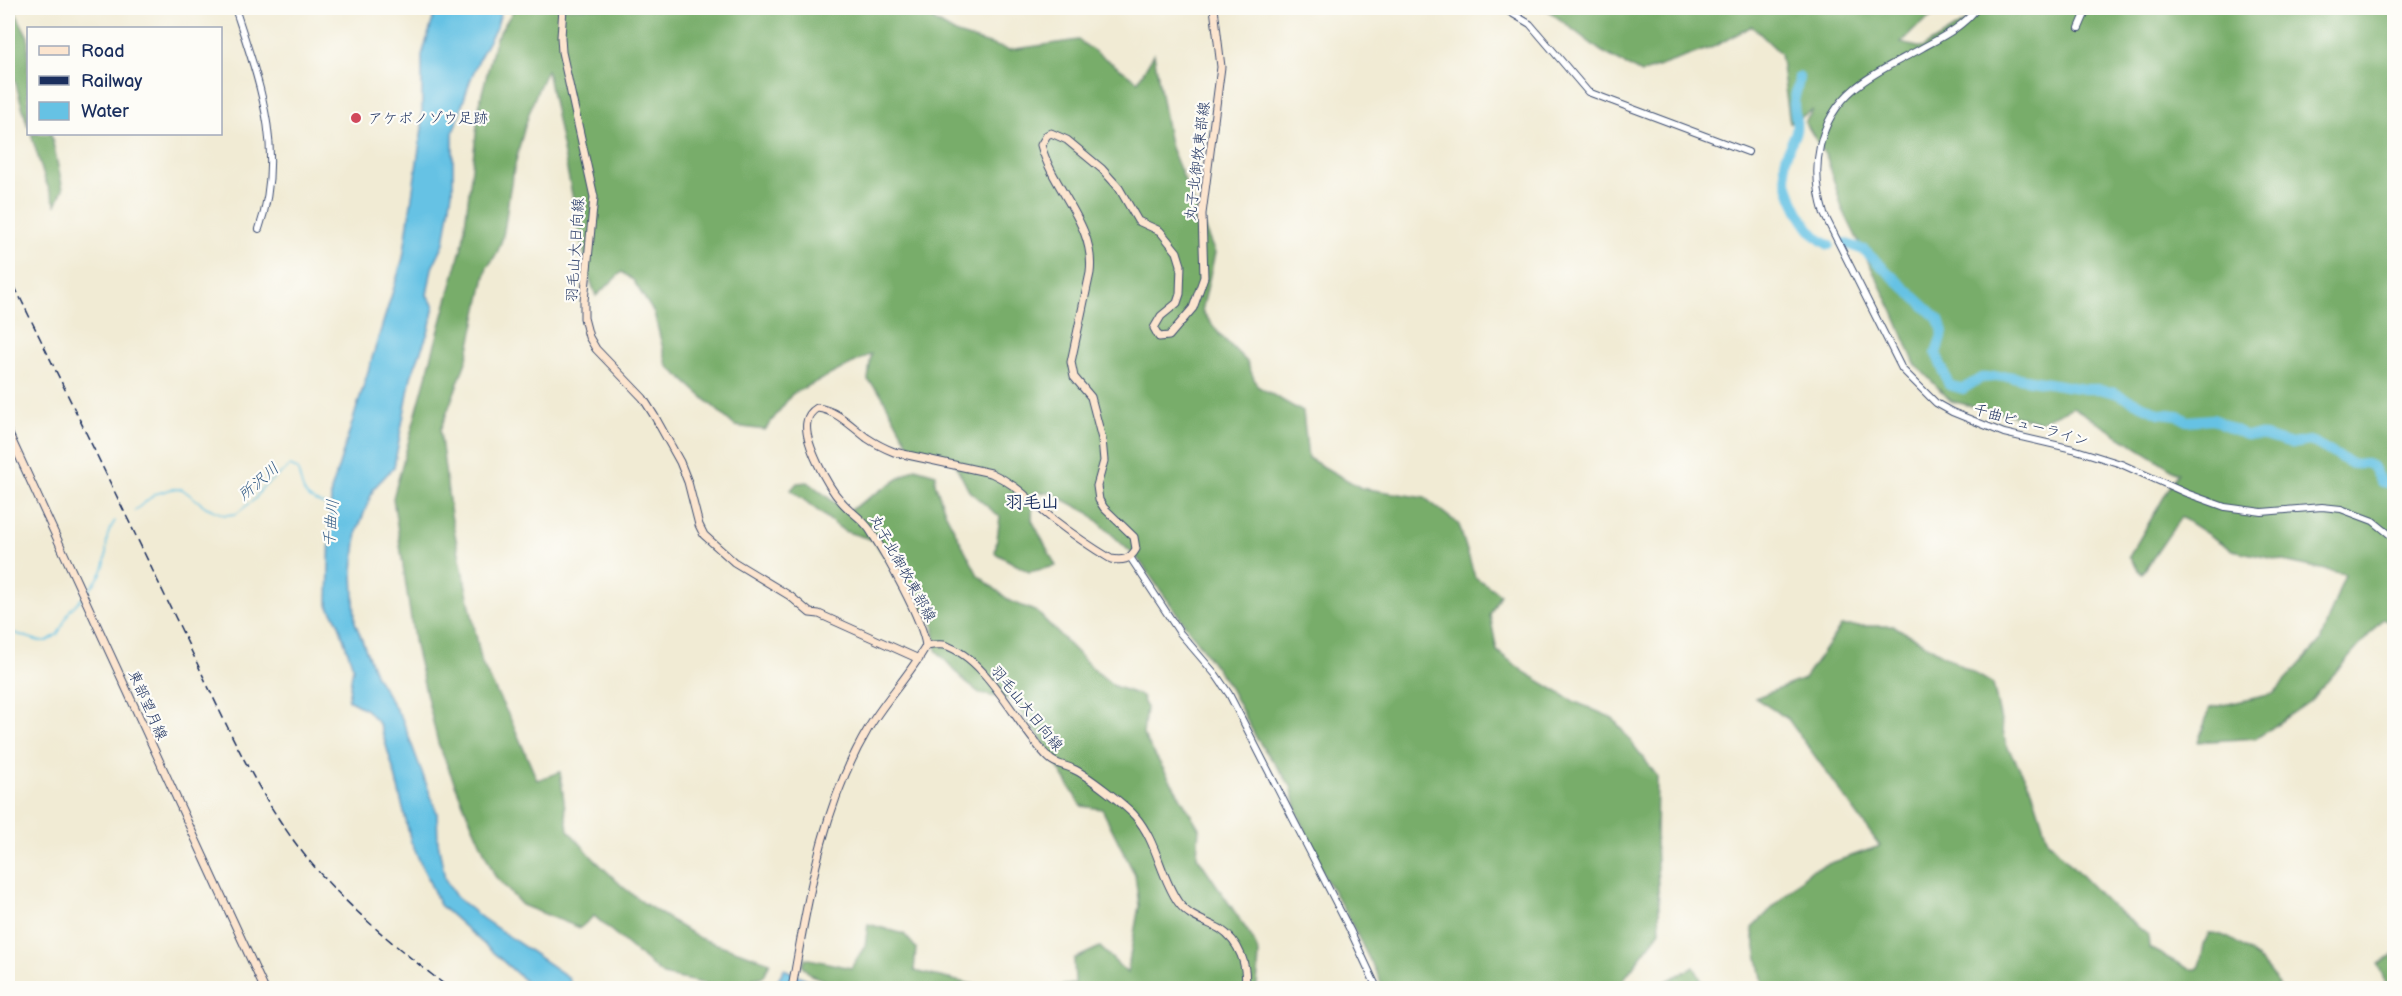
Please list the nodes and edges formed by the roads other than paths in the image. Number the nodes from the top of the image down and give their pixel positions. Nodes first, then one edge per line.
1 (236, 8) edge
2 (563, 8) edge
3 (1214, 8) edge
4 (1503, 8) edge
5 (1977, 8) edge
6 (2091, 8) edge
7 (2079, 28) dead end
8 (1748, 152) dead end
9 (259, 229) dead end
10 (8, 432) edge
11 (2394, 538) edge
12 (1130, 557) junction
13 (926, 646) junction
14 (919, 659) junction
15 (264, 988) edge
16 (792, 988) edge
17 (1245, 988) edge
18 (1377, 988) edge

1 - 9 street
2 - 14 main road, 羽毛山大日向線
3 - 12 main road, 丸子北御牧東部線
4 - 8 street
5 - 11 street, 千曲ビューライン
6 - 7 street
10 - 15 main road, 東部望月線
12 - 13 main road, 丸子北御牧東部線
12 - 18 street
13 - 14 main road, 丸子北御牧東部線
13 - 17 main road, 羽毛山大日向線
14 - 16 main road, 丸子北御牧東部線

